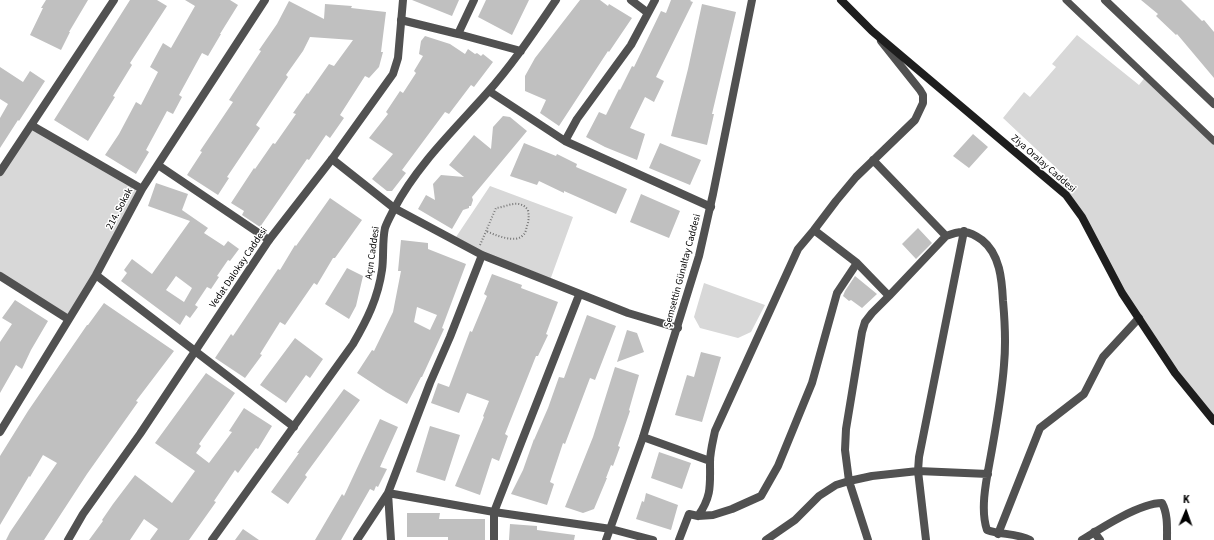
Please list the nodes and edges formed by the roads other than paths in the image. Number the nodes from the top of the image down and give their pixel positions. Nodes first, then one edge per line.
1 (114, 0) edge
2 (265, 0) edge
3 (403, 0) edge
4 (474, 0) edge
5 (556, 0) edge
6 (631, 0) edge
7 (655, 0) edge
8 (752, 0) edge
9 (841, 0) edge
10 (1066, 0) edge
11 (1105, 0) edge
12 (648, 13) junction
13 (401, 20) junction
14 (872, 31) junction
15 (458, 34) junction
16 (521, 51) junction
17 (489, 91) junction
18 (1214, 104) edge
19 (31, 125) junction
20 (564, 141) junction
21 (1214, 141) edge
22 (332, 158) junction
23 (873, 160) junction
24 (158, 165) junction
25 (0, 172) edge
26 (142, 189) junction
27 (710, 206) junction
28 (394, 208) junction
29 (814, 230) junction
30 (964, 231) junction
31 (946, 236) junction
32 (269, 240) junction
33 (479, 254) junction
34 (857, 263) junction
35 (96, 275) junction
36 (0, 276) edge
37 (579, 295) junction
38 (889, 296) junction
39 (1139, 318) junction
40 (68, 319) junction
41 (678, 328) junction
42 (195, 351) junction
43 (1214, 421) edge
44 (294, 426) junction
45 (0, 432) edge
46 (643, 437) junction
47 (710, 461) junction
48 (918, 472) junction
49 (988, 474) junction
50 (849, 481) junction
51 (388, 492) junction
52 (494, 512) junction
53 (698, 516) junction
54 (611, 529) junction
55 (1094, 532) junction
56 (998, 534) junction
57 (68, 540) edge
58 (212, 540) edge
59 (357, 540) edge
60 (391, 540) edge
61 (494, 540) edge
62 (606, 540) edge
63 (653, 540) edge
64 (679, 540) edge
65 (766, 540) edge
66 (868, 540) edge
67 (926, 540) edge
68 (1030, 540) edge
69 (1082, 540) edge
70 (1100, 540) edge
71 (1167, 540) edge

1 - 19 street
2 - 24 street, 214. Sokak
3 - 13 street, Vedat Dalokay Caddesi
4 - 15 street
5 - 16 street, Açın Caddesi
6 - 12 street
7 - 12 street
8 - 27 street, Şemsettin Günaltay Caddesi
9 - 14 main road, Ziya Oralay Caddesi
10 - 21 street
11 - 18 street
12 - 20 street
13 - 15 street
13 - 22 street, Vedat Dalokay Caddesi
14 - 23 street
14 - 39 main road, Ziya Oralay Caddesi
15 - 16 street
16 - 17 street, Açın Caddesi
17 - 20 street
17 - 28 street, Açın Caddesi
19 - 25 street
19 - 26 street
20 - 27 street
22 - 28 street
22 - 32 street, Vedat Dalokay Caddesi
23 - 29 street
23 - 31 street
24 - 26 street, 214. Sokak
24 - 32 street
26 - 35 street, 214. Sokak
27 - 41 street, Şemsettin Günaltay Caddesi
28 - 33 street
28 - 44 street, Açın Caddesi
29 - 34 street
29 - 47 street
30 - 31 street
30 - 48 street
30 - 49 street
31 - 38 street
32 - 42 street, Vedat Dalokay Caddesi
33 - 37 street
33 - 51 street
34 - 38 street
34 - 53 street
35 - 40 street, 214. Sokak
35 - 42 street
36 - 40 street
37 - 41 street
37 - 52 street
38 - 50 street
39 - 43 main road, Ziya Oralay Caddesi
39 - 56 street
40 - 45 street, 214. Sokak
41 - 46 street, Şemsettin Günaltay Caddesi
42 - 44 street
42 - 57 street, Vedat Dalokay Caddesi
44 - 58 street, Açın Caddesi
46 - 47 street
46 - 54 street, Şemsettin Günaltay Caddesi
47 - 53 street
48 - 49 street
48 - 50 street
48 - 67 street
49 - 56 street
50 - 65 street
50 - 66 street
51 - 52 street
51 - 59 street
51 - 60 street
52 - 54 street
52 - 61 street
53 - 64 street
54 - 62 street, Şemsettin Günaltay Caddesi
54 - 63 street
55 - 69 street
55 - 70 street
55 - 71 street
56 - 68 street

